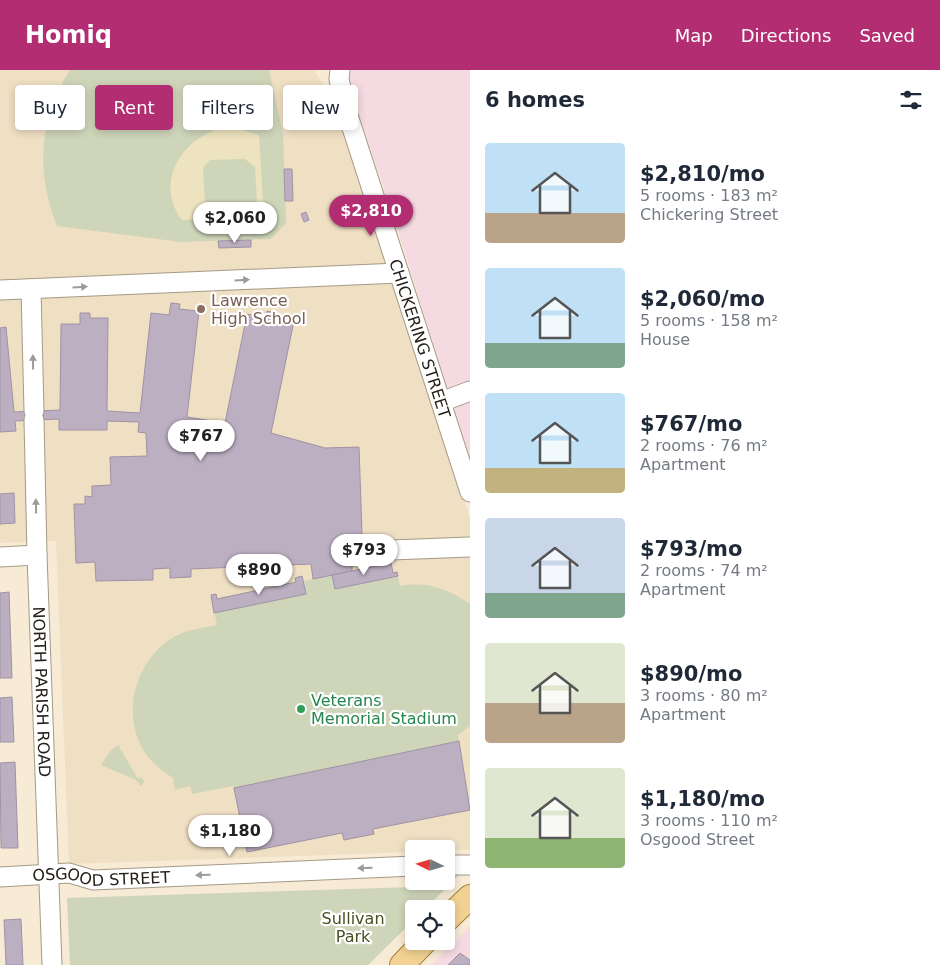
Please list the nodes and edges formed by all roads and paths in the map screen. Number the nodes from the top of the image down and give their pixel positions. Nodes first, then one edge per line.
1 (340, 70) edge
2 (399, 273) junction
3 (31, 289) junction
4 (0, 290) edge
5 (469, 394) edge
6 (440, 402) junction
7 (470, 492) edge
8 (470, 546) edge
9 (365, 551) dead end
10 (37, 555) junction
11 (0, 557) edge
12 (455, 865) edge
13 (470, 865) edge
14 (405, 866) edge
15 (49, 874) junction
16 (0, 877) edge
17 (470, 897) edge
18 (455, 911) edge
19 (416, 950) edge
20 (52, 965) edge
21 (402, 965) edge

1 - 2 street, CHICKERING STREET
3 -> 2 street
2 - 6 street, CHICKERING STREET
3 - 4 street
10 -> 3 street, NORTH PARISH ROAD
5 - 6 street
6 - 7 street, CHICKERING STREET
8 - 9 street
10 - 11 street
10 - 15 street, NORTH PARISH ROAD
12 - 13 street
14 -> 15 street, OSGOOD STREET
15 - 16 street, OSGOOD STREET
15 - 20 street, NORTH PARISH ROAD
17 - 18 main road
19 - 21 main road

